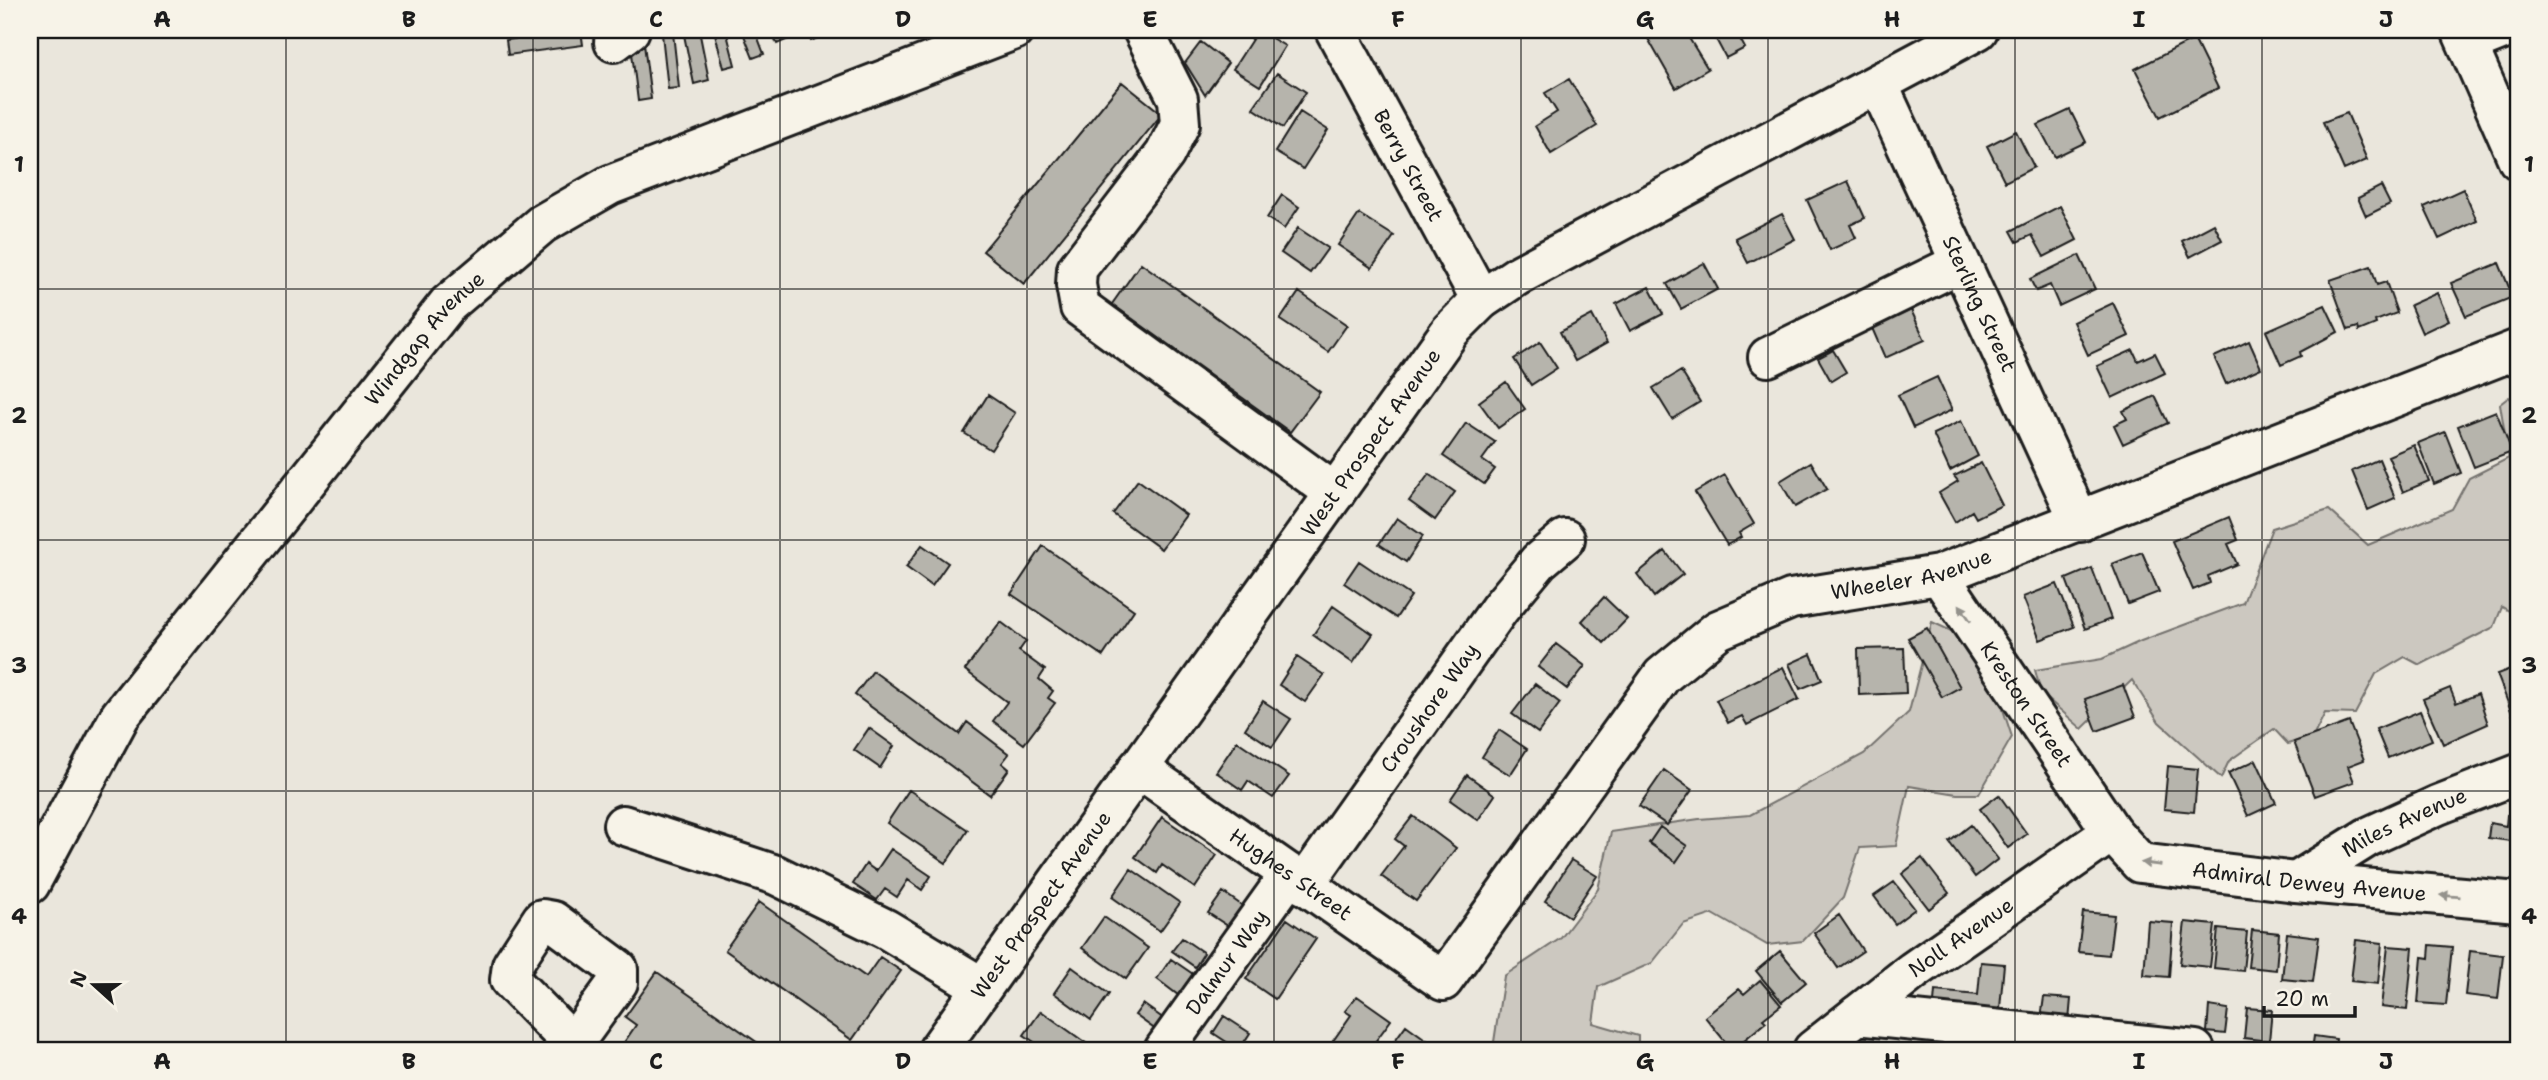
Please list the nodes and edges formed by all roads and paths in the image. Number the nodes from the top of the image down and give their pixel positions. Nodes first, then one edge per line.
1 (1014, 30) edge
2 (1143, 30) edge
3 (1335, 30) edge
4 (1978, 30) edge
5 (2503, 30) edge
6 (2464, 37) edge
7 (1878, 84) junction
8 (2518, 160) edge
9 (1960, 263) junction
10 (1481, 300) junction
11 (2518, 349) edge
12 (1768, 357) dead end
13 (1335, 493) junction
14 (2080, 522) junction
15 (1565, 539) dead end
16 (1939, 575) junction
17 (1138, 768) junction
18 (2518, 774) edge
19 (623, 825) dead end
20 (2112, 832) junction
21 (1297, 880) junction
22 (2296, 882) junction
23 (30, 884) edge
24 (2518, 902) edge
25 (1443, 981) joint
26 (982, 988) junction
27 (1857, 1015) junction
28 (938, 1050) edge
29 (1164, 1050) edge
30 (1813, 1050) edge
31 (2195, 1050) edge

1 - 23 street, Windgap Avenue
2 - 13 street
3 - 10 street, Berry Street
4 - 7 street, West Prospect Avenue
5 - 6 street
6 - 8 street
7 - 9 street, Sterling Street
7 - 10 street, West Prospect Avenue
9 - 12 street
9 - 14 street, Sterling Street
10 - 13 street, West Prospect Avenue
11 - 14 street, Wheeler Avenue
13 - 17 street, West Prospect Avenue
14 - 16 street, Wheeler Avenue
15 - 21 street, Croushore Way
20 -> 16 street, Kreston Street
16 - 25 street, Wheeler Avenue
17 - 21 street, Hughes Street
17 - 26 street, West Prospect Avenue
18 - 22 street, Miles Avenue
19 - 26 street
22 -> 20 street, Admiral Dewey Avenue
20 - 27 street, Noll Avenue
21 - 25 street, Hughes Street
21 - 29 street, Dalmur Way
24 -> 22 street, Admiral Dewey Avenue
26 - 28 street, West Prospect Avenue
27 - 30 street, Noll Avenue
27 - 31 street

